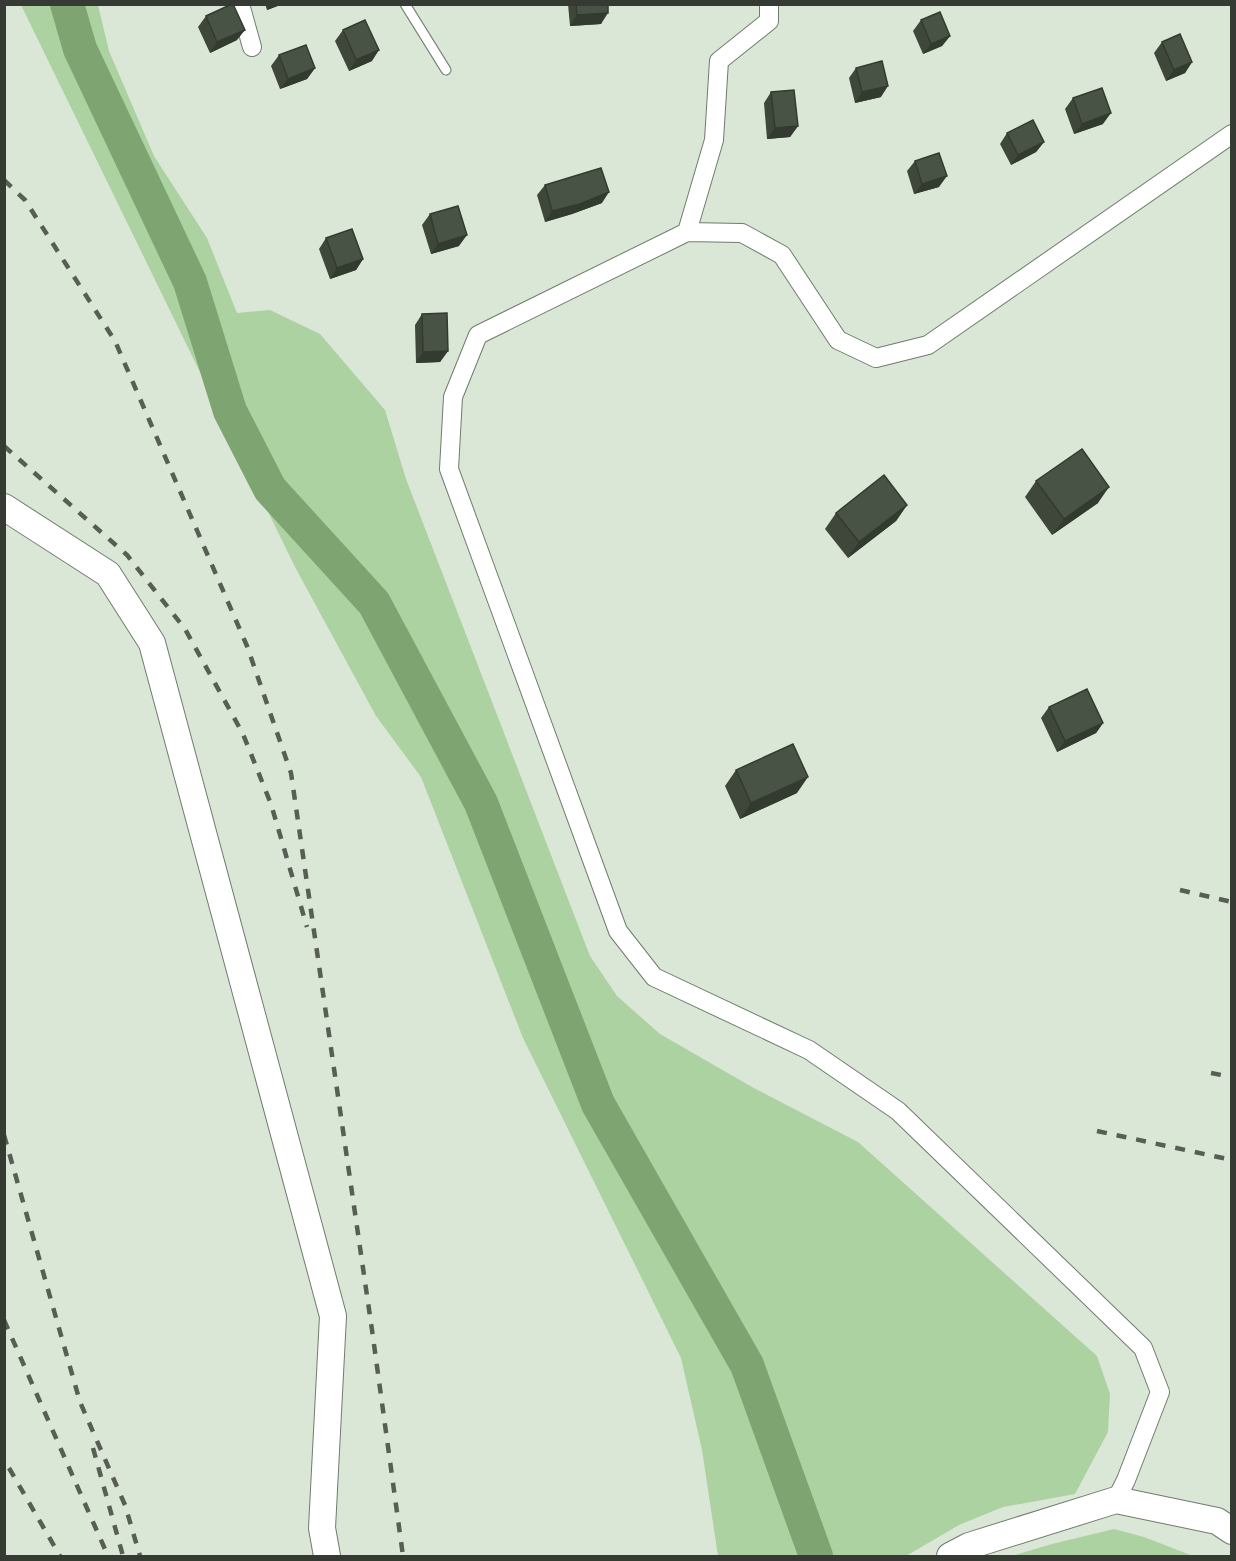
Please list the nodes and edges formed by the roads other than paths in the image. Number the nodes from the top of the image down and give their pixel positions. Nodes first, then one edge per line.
1 (240, 4) edge
2 (405, 4) edge
3 (769, 4) edge
4 (252, 47) dead end
5 (446, 70) dead end
6 (1232, 134) edge
7 (687, 231) junction
8 (4, 507) edge
9 (1116, 1500) junction
10 (1232, 1531) edge
11 (327, 1557) edge
12 (950, 1557) edge

1 - 4 street
2 - 5 lane
3 - 7 street
6 - 7 street
7 - 9 street
8 - 11 street
9 - 10 street
9 - 12 street

